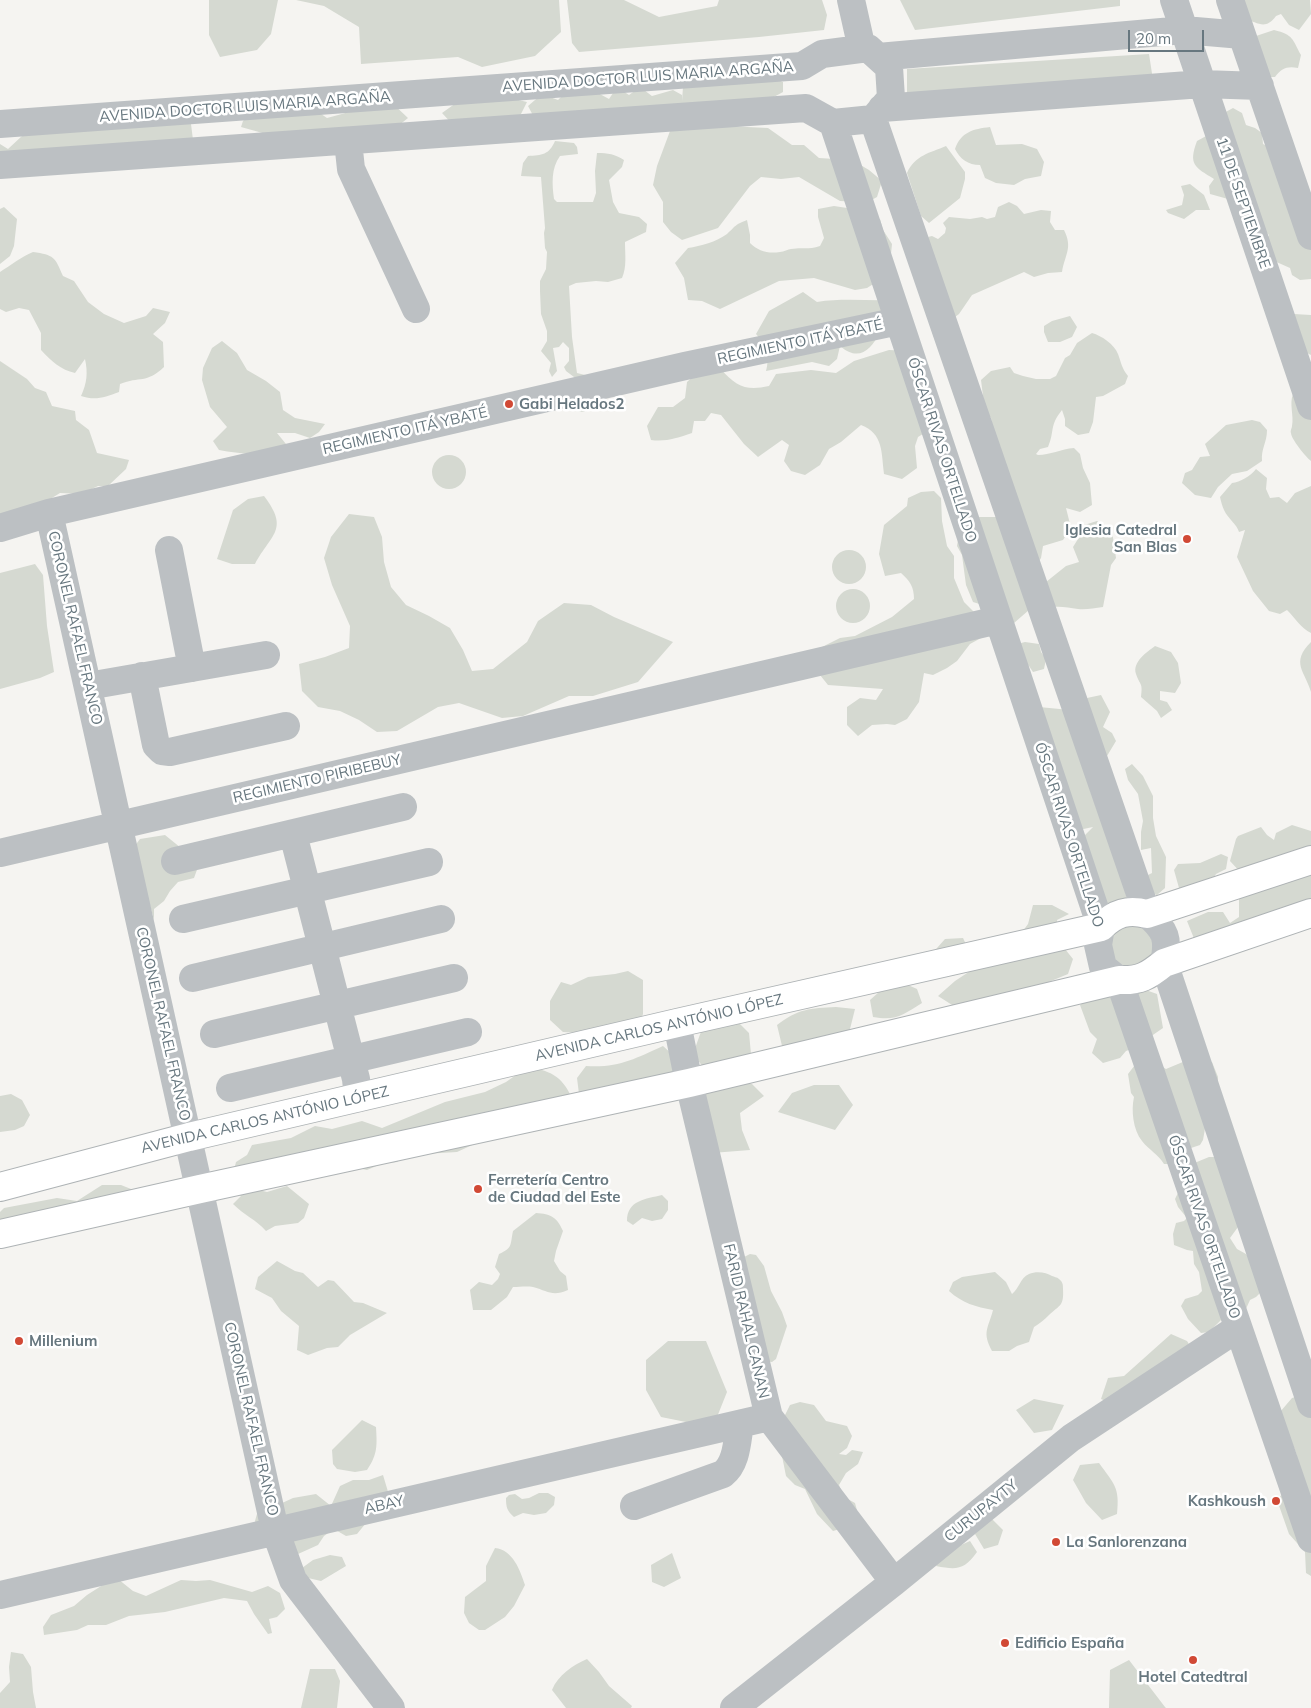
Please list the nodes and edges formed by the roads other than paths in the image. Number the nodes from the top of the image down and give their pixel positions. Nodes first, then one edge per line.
1 (851, 0) edge
2 (1174, 0) edge
3 (1230, 0) edge
4 (1184, 30) junction
5 (1242, 35) junction
6 (870, 53) junction
7 (802, 66) junction
8 (1202, 84) junction
9 (1260, 86) junction
10 (806, 108) junction
11 (198, 110) junction
12 (878, 114) junction
13 (832, 123) junction
14 (0, 124) edge
15 (348, 141) junction
16 (202, 151) junction
17 (0, 165) edge
18 (1311, 236) edge
19 (416, 309) dead end
20 (898, 322) junction
21 (1311, 406) edge
22 (49, 513) junction
23 (0, 528) edge
24 (169, 550) dead end
25 (998, 620) junction
26 (266, 655) dead end
27 (192, 668) junction
28 (142, 676) junction
29 (88, 686) junction
30 (286, 726) dead end
31 (403, 808) dead end
32 (119, 826) junction
33 (293, 834) junction
34 (0, 852) edge
35 (1311, 860) edge
36 (175, 861) dead end
37 (429, 862) dead end
38 (308, 891) junction
39 (1311, 913) edge
40 (1147, 914) junction
41 (183, 919) dead end
42 (441, 919) dead end
43 (1101, 927) junction
44 (322, 947) junction
45 (1164, 963) junction
46 (193, 978) dead end
47 (454, 978) dead end
48 (1118, 980) junction
49 (337, 1006) junction
50 (677, 1023) junction
51 (468, 1032) dead end
52 (214, 1034) dead end
53 (351, 1059) junction
54 (689, 1083) junction
55 (230, 1088) dead end
56 (358, 1098) junction
57 (189, 1137) junction
58 (0, 1187) edge
59 (200, 1189) junction
60 (0, 1234) edge
61 (1238, 1328) junction
62 (1311, 1404) edge
63 (769, 1417) junction
64 (740, 1424) junction
65 (634, 1506) dead end
66 (275, 1530) junction
67 (1311, 1539) edge
68 (894, 1582) junction
69 (0, 1595) edge
70 (391, 1708) edge
71 (734, 1708) edge

1 - 6 street
2 - 4 street, 11 DE SEPTIEMBRE
3 - 5 street
4 - 5 street, AVENIDA DOCTOR LUIS MARIA ARGAÑA
4 - 6 street, AVENIDA DOCTOR LUIS MARIA ARGAÑA
4 - 8 street, 11 DE SEPTIEMBRE
5 - 9 street
6 - 7 street, AVENIDA DOCTOR LUIS MARIA ARGAÑA
6 - 12 street
7 - 10 street
7 - 11 street, AVENIDA DOCTOR LUIS MARIA ARGAÑA
8 - 9 street
8 - 12 street
8 - 21 street, 11 DE SEPTIEMBRE
9 - 18 street
10 - 13 street
10 - 15 street
11 - 14 street, AVENIDA DOCTOR LUIS MARIA ARGAÑA
11 - 16 street
12 - 13 street
12 - 40 street
13 - 20 street, ÓSCAR RIVAS ORTELLADO
15 - 16 street
15 - 19 street
16 - 17 street
20 - 22 street, REGIMIENTO ITÁ YBATÉ
20 - 25 street, ÓSCAR RIVAS ORTELLADO
22 - 23 street, REGIMIENTO ITÁ YBATÉ
22 - 29 street, CORONEL RAFAEL FRANCO
24 - 27 street
25 - 32 street, REGIMIENTO PIRIBEBUY
25 - 43 street, ÓSCAR RIVAS ORTELLADO
26 - 27 street
27 - 28 street
28 - 29 street
28 - 30 street
29 - 32 street, CORONEL RAFAEL FRANCO
31 - 33 street
32 - 34 street, REGIMIENTO PIRIBEBUY
32 - 57 street, CORONEL RAFAEL FRANCO
33 - 36 street
33 - 38 street
35 - 40 main road, AVENIDA CARLOS ANTÓNIO LÓPEZ
37 - 38 street
38 - 41 street
38 - 44 street
39 - 45 main road
40 - 43 main road, AVENIDA CARLOS ANTÓNIO LÓPEZ
40 - 45 street
42 - 44 street
43 - 48 street, ÓSCAR RIVAS ORTELLADO
43 - 50 main road, AVENIDA CARLOS ANTÓNIO LÓPEZ
44 - 46 street
44 - 49 street
45 - 48 main road
45 - 62 street
47 - 49 street
48 - 54 main road
48 - 61 street, ÓSCAR RIVAS ORTELLADO
49 - 52 street
49 - 53 street
50 - 54 street, FARID RAHAL CANAN
50 - 56 main road, AVENIDA CARLOS ANTÓNIO LÓPEZ
51 - 53 street
53 - 55 street
53 - 56 street
54 - 59 main road
54 - 63 street, FARID RAHAL CANAN
56 - 57 main road, AVENIDA CARLOS ANTÓNIO LÓPEZ
57 - 58 main road, AVENIDA CARLOS ANTÓNIO LÓPEZ
57 - 59 street, CORONEL RAFAEL FRANCO
59 - 60 main road
59 - 66 street, CORONEL RAFAEL FRANCO
61 - 67 street, ÓSCAR RIVAS ORTELLADO
61 - 68 street, CURUPAYTY
63 - 64 street, ABAY
63 - 68 street, FARID RAHAL CANAN
64 - 65 street
64 - 66 street, ABAY
66 - 69 street, ABAY
66 - 70 street, CORONEL RAFAEL FRANCO
68 - 71 street, CURUPAYTY

